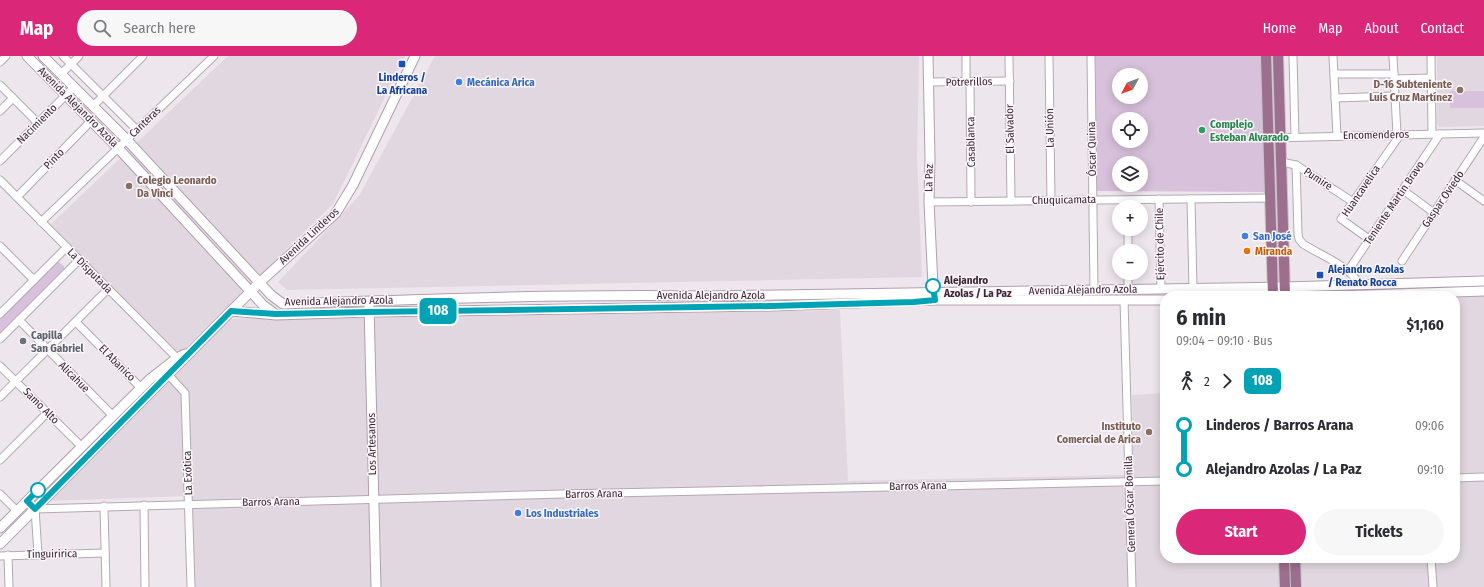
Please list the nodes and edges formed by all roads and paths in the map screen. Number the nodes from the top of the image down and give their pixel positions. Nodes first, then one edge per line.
1 (6, 56) edge
2 (27, 56) edge
3 (43, 56) edge
4 (63, 56) edge
5 (79, 56) edge
6 (143, 56) edge
7 (214, 56) edge
8 (415, 56) edge
9 (928, 56) edge
10 (966, 56) edge
11 (1009, 56) edge
12 (1049, 56) edge
13 (1091, 56) edge
14 (1266, 56) edge
15 (1278, 56) edge
16 (1293, 56) edge
17 (1333, 56) edge
18 (1393, 56) edge
19 (1431, 56) edge
20 (0, 62) edge
21 (71, 64) junction
22 (61, 74) junction
23 (1334, 74) junction
24 (1394, 77) junction
25 (1431, 78) junction
26 (1010, 81) junction
27 (928, 82) junction
28 (968, 82) junction
29 (0, 85) edge
30 (74, 87) junction
31 (66, 95) junction
32 (103, 96) junction
33 (1394, 96) junction
34 (13, 98) junction
35 (1335, 98) junction
36 (93, 106) junction
37 (0, 111) edge
38 (91, 121) junction
39 (38, 123) junction
40 (136, 130) junction
41 (1484, 133) edge
42 (1432, 134) junction
43 (1440, 134) junction
44 (1398, 135) junction
45 (1337, 136) junction
46 (1295, 137) junction
47 (1484, 137) edge
48 (1269, 138) junction
49 (1280, 138) junction
50 (126, 139) junction
51 (118, 148) junction
52 (0, 161) edge
53 (1281, 162) junction
54 (1296, 165) junction
55 (1455, 180) junction
56 (1, 182) edge
57 (1403, 190) junction
58 (17, 197) junction
59 (1270, 198) junction
60 (1159, 199) junction
61 (1191, 199) junction
62 (1093, 200) junction
63 (1148, 200) edge
64 (1011, 201) junction
65 (1051, 201) junction
66 (1484, 201) edge
67 (929, 202) junction
68 (971, 202) junction
69 (1112, 202) edge
70 (1353, 202) junction
71 (1434, 213) junction
72 (42, 222) junction
73 (1369, 240) junction
74 (0, 246) edge
75 (67, 247) junction
76 (79, 260) junction
77 (1402, 260) dead end
78 (1348, 271) junction
79 (34, 280) junction
80 (1128, 280) edge
81 (1484, 281) edge
82 (259, 283) junction
83 (1360, 285) junction
84 (108, 289) junction
85 (1161, 289) junction
86 (1193, 289) junction
87 (1094, 290) junction
88 (1128, 290) junction
89 (251, 291) junction
90 (1246, 291) edge
91 (1273, 291) edge
92 (1285, 291) edge
93 (1296, 291) edge
94 (1484, 291) edge
95 (1460, 293) edge
96 (934, 296) junction
97 (1124, 300) junction
98 (1160, 300) edge
99 (369, 301) junction
100 (0, 303) edge
101 (6, 309) junction
102 (231, 311) junction
103 (369, 312) junction
104 (0, 314) edge
105 (276, 314) junction
106 (19, 320) junction
107 (76, 322) junction
108 (0, 339) edge
109 (48, 350) junction
110 (179, 360) junction
111 (0, 366) edge
112 (165, 371) junction
113 (16, 381) junction
114 (141, 388) junction
115 (0, 397) edge
116 (47, 413) junction
117 (113, 416) junction
118 (82, 447) junction
119 (0, 460) edge
120 (1484, 477) edge
121 (1460, 478) edge
122 (1129, 481) junction
123 (1160, 481) edge
124 (0, 494) edge
125 (374, 500) junction
126 (27, 501) junction
127 (189, 504) junction
128 (144, 505) junction
129 (104, 506) junction
130 (35, 509) junction
131 (17, 511) junction
132 (0, 528) edge
133 (0, 544) edge
134 (105, 553) junction
135 (38, 554) junction
136 (4, 555) edge
137 (1284, 563) edge
138 (1295, 563) edge
139 (1432, 563) edge
140 (9, 587) edge
141 (106, 587) edge
142 (145, 587) edge
143 (191, 587) edge
144 (376, 587) edge
145 (1132, 587) edge
146 (1285, 587) edge
147 (1296, 587) edge
148 (1432, 587) edge

1 - 20 street
2 - 31 main road, Avenida Alejandro Azola
3 - 22 main road, Avenida Alejandro Azola
4 - 21 street
5 - 21 street
6 - 32 street
7 - 40 street, Canteras
8 - 82 main road, Avenida Linderos
9 - 27 main road, La Paz
10 - 28 street, Casablanca
11 - 26 street, El Salvador
12 - 65 street, La Unión
13 - 62 street, Óscar Quina
14 - 48 main road
15 - 49 main road
16 - 46 street
17 - 23 street
18 - 24 street
19 - 25 street
21 - 22 street
21 - 32 street
22 - 30 main road, Avenida Alejandro Azola
23 - 24 street
23 - 35 street
24 - 25 street
24 - 33 street
25 - 42 street
26 - 28 street, Potrerillos
26 - 64 street, El Salvador
27 - 28 street, Potrerillos
27 - 67 main road, La Paz
28 - 68 street, Casablanca
29 - 34 street
30 - 31 street, Nacimiento
30 - 36 main road, Avenida Alejandro Azola
31 - 38 main road, Avenida Alejandro Azola
31 - 39 street, Nacimiento
32 - 36 street
32 - 40 street
33 - 35 street
33 - 44 street
34 - 37 street
34 - 39 street
35 - 45 street
36 - 50 main road, Avenida Alejandro Azola
38 - 51 main road, Avenida Alejandro Azola
38 - 58 street, Pinto
39 - 52 street, Nacimiento
40 - 50 street, Canteras
41 - 43 street, Encomenderos
42 - 43 street, Encomenderos
42 - 44 street, Encomenderos
43 - 57 street, Teniente Martín Bravo
44 - 45 street, Encomenderos
44 - 70 street, Huancavelica
45 - 46 street, Encomenderos
46 - 49 street, Encomenderos
47 - 55 street, Gaspar Oviedo
48 - 49 street, Encomenderos
48 - 59 main road
49 - 53 main road
50 - 51 street, Canteras
50 - 82 main road, Avenida Alejandro Azola
51 - 72 street, Canteras
51 - 89 main road, Avenida Alejandro Azola
53 - 54 street, Pumire
53 - 92 main road
54 - 70 street, Pumire
54 - 78 street
55 - 66 street
55 - 71 street, Gaspar Oviedo
56 - 58 street, La Disputada
57 - 71 street
57 - 73 street, Teniente Martín Bravo
58 - 72 street, La Disputada
59 - 61 street, Chuquicamata
59 - 91 main road
60 - 61 street, Chuquicamata
60 - 63 street, Chuquicamata
60 - 85 street, Ejército de Chile
61 - 86 street
62 - 65 street, Chuquicamata
62 - 69 street, Chuquicamata
62 - 87 street, Óscar Quina
64 - 65 street, Chuquicamata
64 - 68 street, Chuquicamata
67 - 68 street, Chuquicamata
67 - 96 main road, La Paz
70 - 73 street, Huancavelica
71 - 77 street, Gaspar Oviedo
72 - 75 street, La Disputada
73 - 78 street, Teniente Martín Bravo
74 - 79 street
75 - 76 street, La Disputada
75 - 79 street
76 - 84 street, La Disputada
76 - 106 street
78 - 83 street
79 - 101 street
80 - 88 street
81 - 83 main road, Avenida Alejandro Azola
82 - 89 main road, Avenida Linderos
82 - 99 main road, Avenida Alejandro Azola
83 - 93 main road, Avenida Alejandro Azola
84 - 107 street
84 - 110 street, La Disputada
85 - 86 main road, Avenida Alejandro Azola
85 - 88 main road, Avenida Alejandro Azola
86 - 90 main road, Avenida Alejandro Azola
87 - 88 main road, Avenida Alejandro Azola
87 - 96 main road, Avenida Alejandro Azola
89 - 102 main road, Avenida Linderos
89 - 105 main road, Avenida Alejandro Azola
94 - 95 main road
96 - 97 main road, Avenida Alejandro Azola
96 - 99 main road, Avenida Alejandro Azola
96 - 103 main road, Avenida Alejandro Azola
97 - 98 main road, Avenida Alejandro Azola
97 - 122 street, General Óscar Bonilla
99 - 103 main road, Los Artesanos
100 - 101 street
101 - 104 street
102 - 105 main road
102 - 110 main road, Avenida Linderos
103 - 105 main road, Avenida Alejandro Azola
103 - 125 main road, Los Artesanos
106 - 108 street
106 - 109 street, Alicahue
107 - 109 street
107 - 114 street, El Abanico
109 - 113 street
109 - 117 street, Alicahue
110 - 112 main road, Avenida Linderos
111 - 113 street, Samo Alto
112 - 114 main road, Avenida Linderos
112 - 127 street, La Exótica
112 - 130 main road, Avenida Linderos
113 - 115 street
113 - 116 street, Samo Alto
114 - 117 main road, Avenida Linderos
116 - 118 street, Samo Alto
116 - 119 street
117 - 118 main road, Avenida Linderos
118 - 126 main road, Avenida Linderos
120 - 121 street
122 - 123 street, Barros Arana
122 - 125 street, Barros Arana
122 - 145 street, General Óscar Bonilla
124 - 131 street
125 - 127 street, Barros Arana
125 - 144 main road, Los Artesanos
126 - 130 street
126 - 131 main road, Avenida Linderos
127 - 128 street, Barros Arana
127 - 143 street, La Exótica
128 - 129 street, Barros Arana
128 - 142 street
129 - 130 street, Barros Arana
129 - 134 street
130 - 133 main road, Avenida Linderos
130 - 135 street
131 - 132 main road, Avenida Linderos
134 - 135 street, Tinguiririca
134 - 141 street
135 - 136 street, Tinguiririca
136 - 140 street
137 - 146 main road
138 - 147 main road
139 - 148 street

